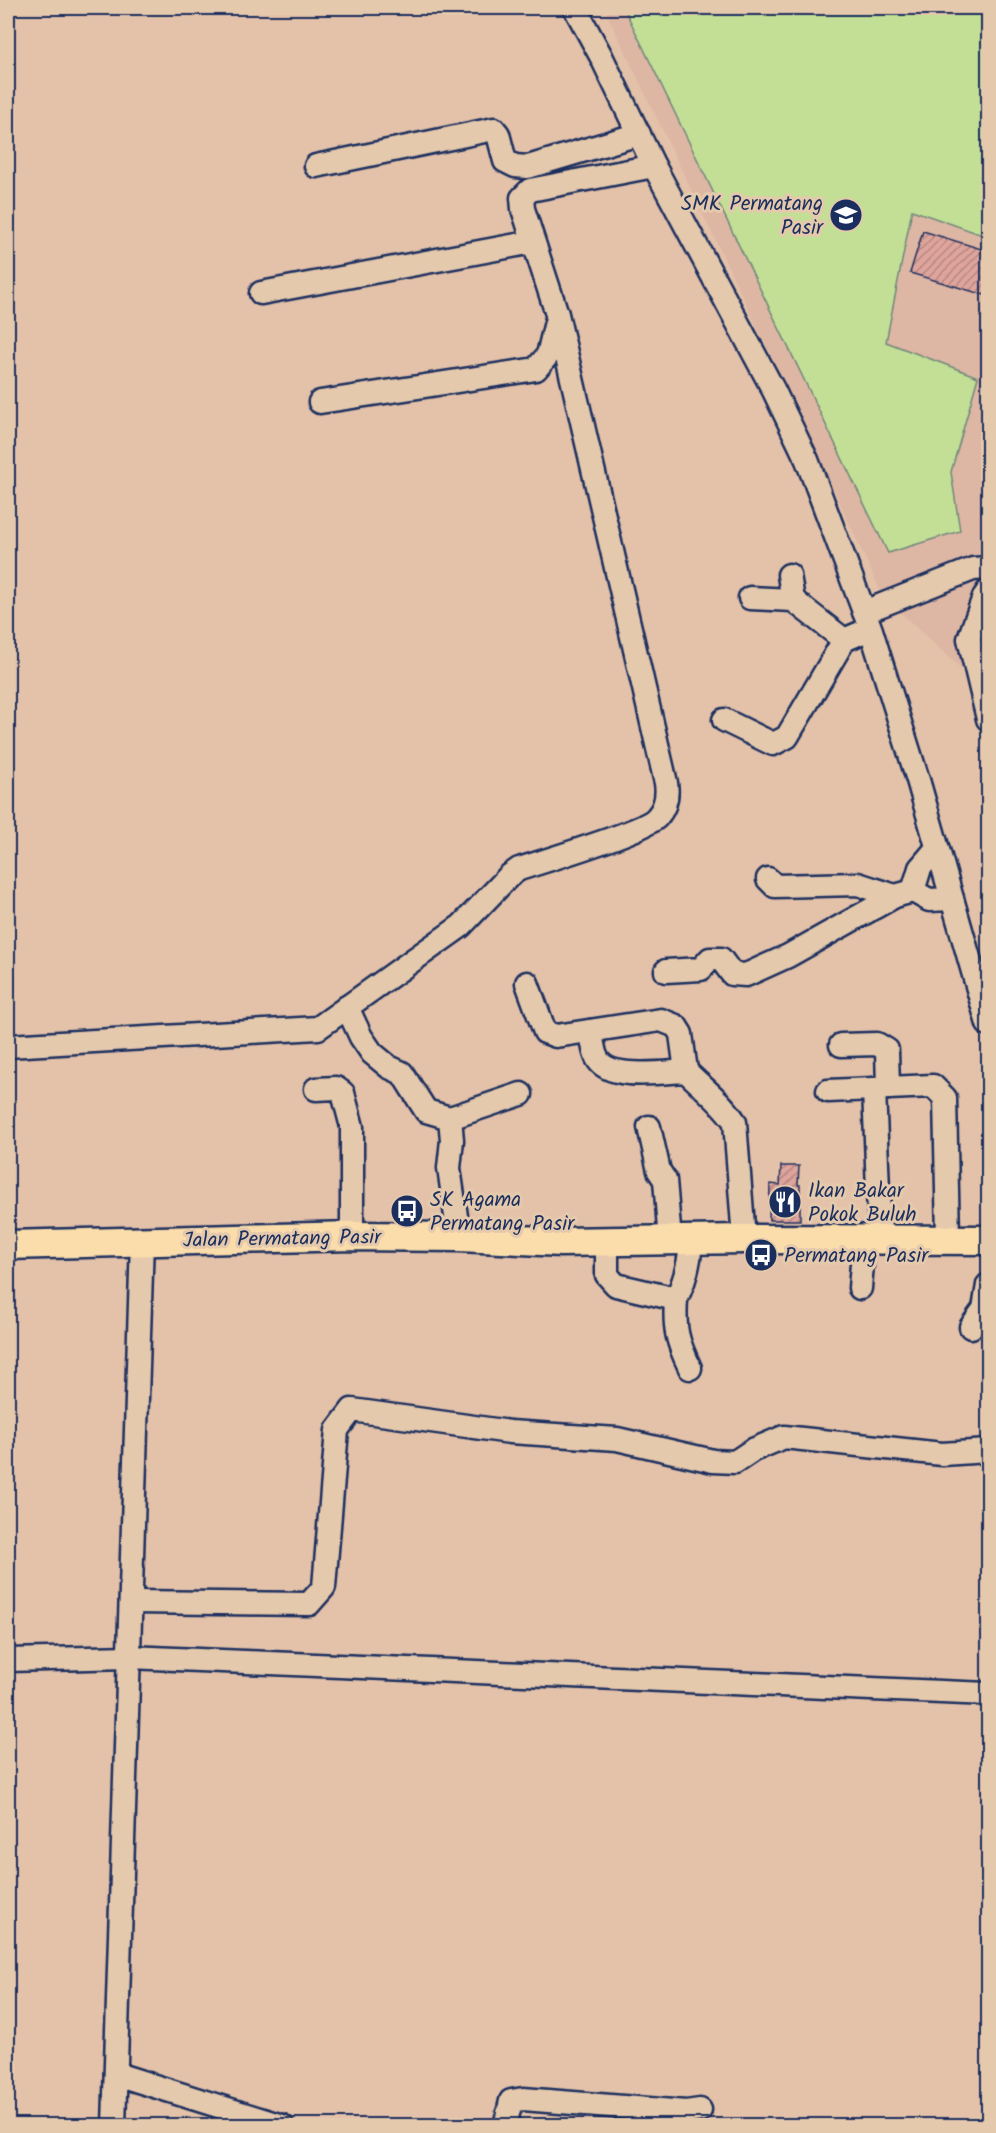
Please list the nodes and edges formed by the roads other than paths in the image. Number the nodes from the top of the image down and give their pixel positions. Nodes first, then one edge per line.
1 (575, 8) edge
2 (639, 134) junction
3 (654, 165) junction
4 (316, 166) dead end
5 (533, 242) junction
6 (261, 292) dead end
7 (557, 315) junction
8 (320, 402) dead end
9 (988, 568) edge
10 (789, 575) dead end
11 (987, 594) edge
12 (750, 598) dead end
13 (793, 600) junction
14 (867, 621) junction
15 (844, 640) junction
16 (988, 719) edge
17 (724, 720) dead end
18 (936, 848) junction
19 (768, 879) dead end
20 (904, 894) junction
21 (952, 899) junction
22 (666, 971) dead end
23 (527, 983) dead end
24 (347, 1007) junction
25 (988, 1024) edge
26 (590, 1031) junction
27 (8, 1046) edge
28 (841, 1046) dead end
29 (686, 1071) junction
30 (881, 1088) junction
31 (316, 1089) dead end
32 (828, 1091) dead end
33 (521, 1094) dead end
34 (450, 1118) junction
35 (650, 1127) dead end
36 (351, 1236) junction
37 (459, 1237) junction
38 (948, 1238) junction
39 (744, 1239) junction
40 (142, 1240) junction
41 (680, 1240) junction
42 (872, 1240) junction
43 (988, 1240) edge
44 (607, 1242) junction
45 (8, 1245) edge
46 (988, 1285) edge
47 (860, 1288) dead end
48 (676, 1299) junction
49 (971, 1328) dead end
50 (690, 1368) dead end
51 (988, 1451) edge
52 (131, 1602) junction
53 (129, 1657) junction
54 (8, 1660) edge
55 (988, 1694) edge
56 (116, 2074) junction
57 (700, 2110) dead end
58 (114, 2126) edge
59 (282, 2126) edge
60 (505, 2126) edge

1 - 2 street
2 - 3 street
2 - 4 street
3 - 5 street
3 - 14 street
5 - 6 street
5 - 7 street
7 - 8 street
7 - 24 street
9 - 14 street
10 - 13 street
11 - 16 street
12 - 13 street
13 - 15 street
14 - 15 street
14 - 18 street
15 - 17 street
18 - 20 street
18 - 21 street
19 - 20 street
20 - 21 street
20 - 22 street
21 - 25 street
23 - 26 street
24 - 27 street
24 - 34 street
26 - 29 street
26 - 29 street
28 - 30 street
29 - 39 street
30 - 32 street
30 - 38 street
30 - 42 street
31 - 36 street
33 - 34 street
34 - 37 street
35 - 41 street
36 - 37 main road, Jalan Permatang Pasir
36 - 40 main road, Jalan Permatang Pasir
37 - 44 main road, Jalan Permatang Pasir
38 - 42 main road, Jalan Permatang Pasir
38 - 43 main road, Jalan Permatang Pasir
39 - 41 main road, Jalan Permatang Pasir
39 - 42 main road, Jalan Permatang Pasir
40 - 45 main road, Jalan Permatang Pasir
40 - 52 street
41 - 44 main road, Jalan Permatang Pasir
41 - 48 street
42 - 47 street
44 - 48 street
46 - 49 street
48 - 50 street
51 - 52 street
52 - 53 street
53 - 54 street
53 - 55 street
53 - 56 street
56 - 58 street
56 - 59 street
57 - 60 street

